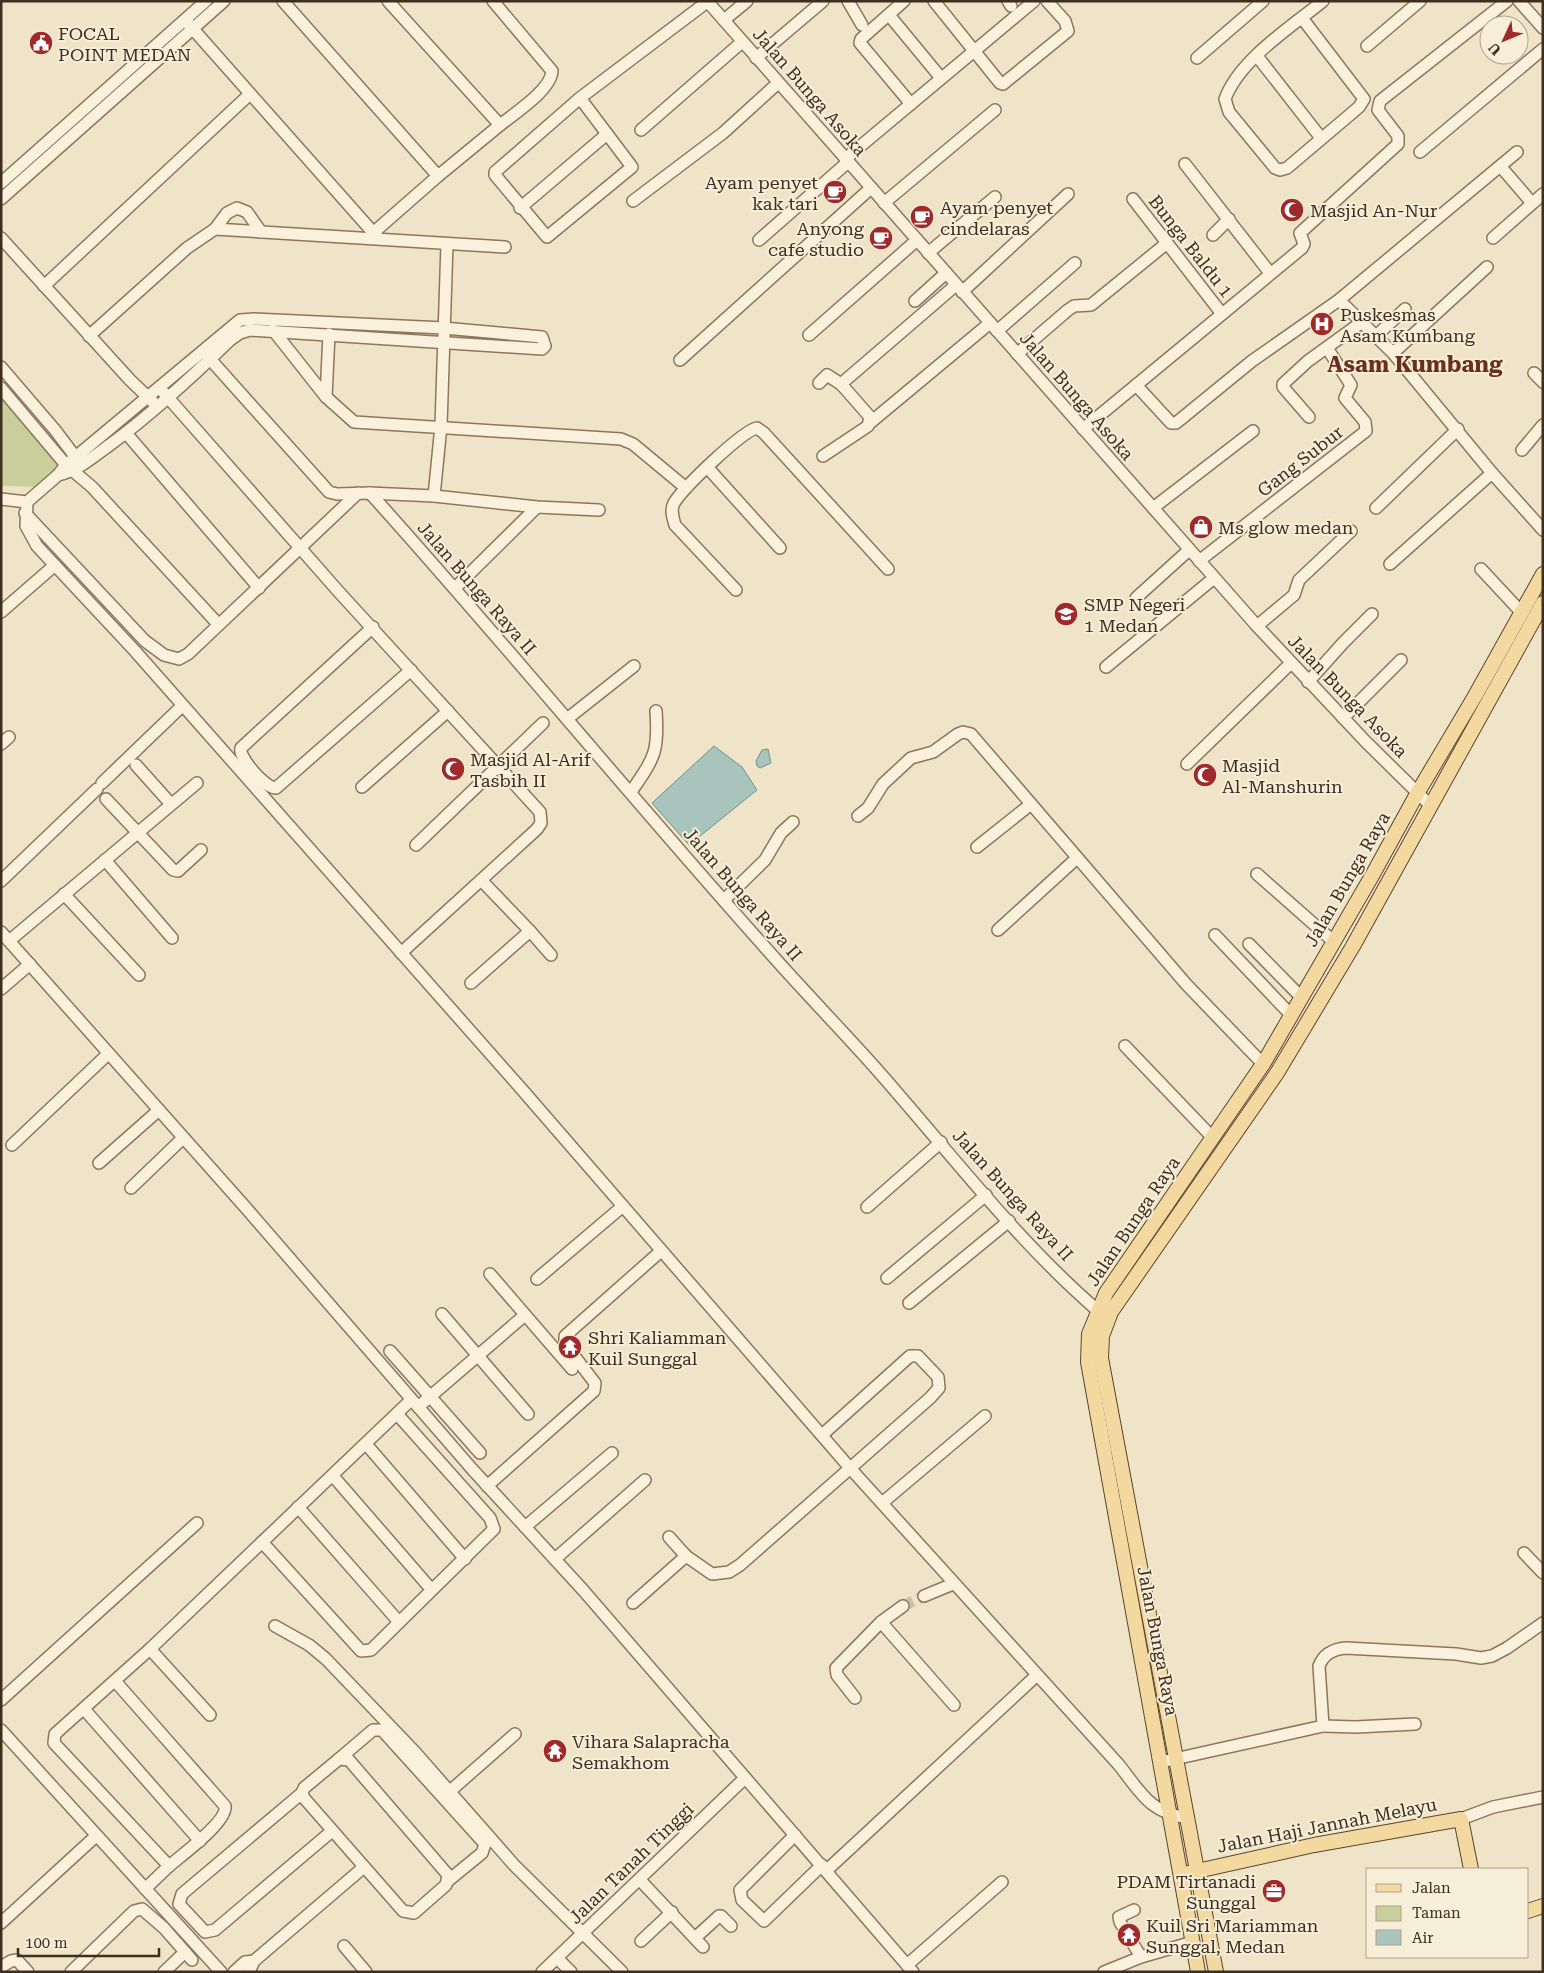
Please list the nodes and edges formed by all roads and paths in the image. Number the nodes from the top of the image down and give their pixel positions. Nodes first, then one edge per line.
1 (206, 1) edge
2 (224, 1) edge
3 (283, 1) edge
4 (388, 1) edge
5 (493, 1) edge
6 (707, 1) edge
7 (747, 1) edge
8 (823, 1) edge
9 (848, 1) edge
10 (904, 1) edge
11 (934, 1) edge
12 (1034, 1) edge
13 (1046, 1) edge
14 (1263, 1) edge
15 (1323, 1) edge
16 (1420, 1) edge
17 (1507, 1) edge
18 (1519, 1) edge
19 (889, 15) junction
20 (1302, 18) junction
21 (724, 20) junction
22 (1541, 22) edge
23 (189, 24) junction
24 (862, 25) dead end
25 (742, 42) junction
26 (1367, 46) dead end
27 (1543, 49) edge
28 (975, 51) junction
29 (1257, 56) junction
30 (756, 58) junction
31 (1197, 58) dead end
32 (941, 78) junction
33 (778, 83) junction
34 (250, 94) junction
35 (580, 98) junction
36 (911, 104) junction
37 (995, 110) dead end
38 (500, 125) junction
39 (640, 130) dead end
40 (608, 134) junction
41 (1321, 138) junction
42 (1420, 152) dead end
43 (1517, 152) dead end
44 (847, 161) junction
45 (1184, 164) dead end
46 (1501, 167) junction
47 (438, 176) junction
48 (1, 183) edge
49 (871, 188) junction
50 (1068, 194) dead end
51 (1543, 194) edge
52 (995, 197) dead end
53 (1, 199) edge
54 (1132, 199) dead end
55 (633, 201) dead end
56 (884, 203) junction
57 (1532, 203) junction
58 (520, 208) junction
59 (1229, 219) junction
60 (215, 229) junction
61 (261, 232) junction
62 (1213, 235) dead end
63 (376, 236) junction
64 (1, 238) edge
65 (1493, 238) dead end
66 (760, 240) dead end
67 (917, 240) junction
68 (1167, 243) junction
69 (447, 244) junction
70 (506, 247) dead end
71 (928, 253) junction
72 (1075, 263) dead end
73 (1487, 267) dead end
74 (946, 273) junction
75 (1270, 273) junction
76 (44, 286) junction
77 (959, 288) junction
78 (1339, 300) junction
79 (915, 302) dead end
80 (1405, 309) dead end
81 (1222, 314) junction
82 (1362, 322) junction
83 (994, 327) junction
84 (444, 328) junction
85 (273, 330) junction
86 (329, 334) junction
87 (808, 334) dead end
88 (89, 336) junction
89 (1376, 336) junction
90 (444, 342) junction
91 (1327, 348) junction
92 (1393, 353) junction
93 (1017, 354) junction
94 (210, 359) junction
95 (680, 360) dead end
96 (1, 367) edge
97 (1534, 373) dead end
98 (1543, 382) edge
99 (819, 383) dead end
100 (841, 384) junction
101 (1136, 385) junction
102 (159, 387) junction
103 (1, 388) edge
104 (148, 397) junction
105 (326, 397) junction
106 (169, 398) junction
107 (158, 407) junction
108 (1309, 416) dead end
109 (871, 422) junction
110 (1543, 425) edge
111 (441, 426) junction
112 (1458, 429) junction
113 (56, 430) junction
114 (1083, 430) junction
115 (1253, 431) dead end
116 (126, 433) junction
117 (45, 439) junction
118 (1522, 450) dead end
119 (823, 456) dead end
120 (74, 465) junction
121 (707, 467) junction
122 (1492, 473) junction
123 (686, 488) junction
124 (358, 493) junction
125 (370, 493) junction
126 (434, 496) junction
127 (4, 503) edge
128 (537, 507) junction
129 (26, 508) junction
130 (1153, 508) junction
131 (1376, 508) dead end
132 (598, 510) dead end
133 (1543, 530) edge
134 (1351, 531) dead end
135 (302, 548) junction
136 (780, 548) dead end
137 (1189, 550) junction
138 (1199, 561) junction
139 (1390, 564) dead end
140 (55, 566) junction
141 (888, 569) dead end
142 (1481, 569) dead end
143 (1543, 574) edge
144 (1214, 578) junction
145 (258, 588) junction
146 (455, 588) junction
147 (736, 590) dead end
148 (1136, 598) dead end
149 (1543, 603) edge
150 (1, 612) edge
151 (1372, 614) dead end
152 (1522, 614) junction
153 (218, 624) junction
154 (1257, 626) junction
155 (373, 627) junction
156 (1401, 660) dead end
157 (1290, 663) junction
158 (634, 666) dead end
159 (1106, 666) dead end
160 (411, 670) junction
161 (1308, 682) junction
162 (182, 706) junction
163 (448, 711) junction
164 (656, 711) dead end
165 (1343, 718) junction
166 (567, 719) junction
167 (543, 723) dead end
168 (1187, 764) dead end
169 (136, 765) dead end
170 (497, 766) junction
171 (197, 783) dead end
172 (362, 787) dead end
173 (631, 792) junction
174 (1418, 792) junction
175 (106, 799) dead end
176 (170, 803) junction
177 (1032, 804) junction
178 (1430, 805) junction
179 (858, 816) dead end
180 (793, 822) dead end
181 (138, 830) junction
182 (416, 845) dead end
183 (977, 847) dead end
184 (201, 850) dead end
185 (1077, 858) junction
186 (105, 860) junction
187 (1258, 874) dead end
188 (1, 881) edge
189 (482, 882) junction
190 (64, 894) junction
191 (724, 900) junction
192 (530, 930) junction
193 (998, 930) dead end
194 (1215, 934) dead end
195 (5, 936) edge
196 (172, 938) dead end
197 (1333, 942) junction
198 (1249, 944) dead end
199 (401, 953) junction
200 (551, 955) dead end
201 (30, 964) junction
202 (139, 975) dead end
203 (471, 983) dead end
204 (1, 989) edge
205 (1301, 997) junction
206 (1291, 1015) junction
207 (1125, 1046) dead end
208 (108, 1054) junction
209 (1263, 1064) junction
210 (159, 1110) junction
211 (184, 1138) junction
212 (1213, 1138) junction
213 (941, 1142) junction
214 (12, 1145) dead end
215 (1203, 1152) junction
216 (1216, 1161) junction
217 (99, 1163) dead end
218 (131, 1188) dead end
219 (986, 1195) junction
220 (623, 1206) junction
221 (867, 1207) dead end
222 (1009, 1221) junction
223 (661, 1251) junction
224 (490, 1274) dead end
225 (887, 1278) dead end
226 (538, 1279) dead end
227 (909, 1303) dead end
228 (1097, 1310) junction
229 (442, 1314) dead end
230 (525, 1315) junction
231 (390, 1351) dead end
232 (477, 1356) junction
233 (572, 1369) dead end
234 (430, 1396) junction
235 (415, 1404) junction
236 (397, 1414) junction
237 (528, 1414) dead end
238 (985, 1416) dead end
239 (822, 1435) junction
240 (366, 1444) junction
241 (480, 1453) dead end
242 (612, 1453) dead end
243 (850, 1468) junction
244 (333, 1476) junction
245 (645, 1480) dead end
246 (487, 1486) junction
247 (882, 1503) junction
248 (298, 1507) junction
249 (197, 1523) dead end
250 (524, 1527) junction
251 (669, 1537) dead end
252 (262, 1542) junction
253 (1524, 1553) dead end
254 (686, 1556) junction
255 (465, 1559) junction
256 (555, 1559) junction
257 (1543, 1573) edge
258 (1143, 1580) junction
259 (1128, 1583) junction
260 (953, 1584) junction
261 (431, 1589) junction
262 (924, 1596) tunnel mouth
263 (632, 1603) dead end
264 (903, 1606) tunnel mouth
265 (399, 1622) junction
266 (881, 1622) junction
267 (1543, 1623) edge
268 (275, 1626) dead end
269 (150, 1649) junction
270 (1036, 1676) junction
271 (115, 1681) junction
272 (854, 1698) dead end
273 (1, 1700) edge
274 (954, 1705) dead end
275 (84, 1709) junction
276 (210, 1715) dead end
277 (1415, 1724) dead end
278 (1323, 1726) junction
279 (1, 1730) edge
280 (515, 1734) dead end
281 (339, 1759) junction
282 (1177, 1759) junction
283 (1161, 1762) junction
284 (744, 1779) junction
285 (449, 1792) junction
286 (302, 1793) junction
287 (1543, 1797) edge
288 (1170, 1816) junction
289 (1188, 1818) junction
290 (1461, 1819) junction
291 (332, 1831) junction
292 (795, 1835) junction
293 (96, 1836) junction
294 (200, 1841) junction
295 (169, 1866) junction
296 (364, 1867) junction
297 (825, 1868) junction
298 (1471, 1868) edge
299 (1198, 1870) junction
300 (1180, 1875) junction
301 (449, 1880) junction
302 (640, 1880) junction
303 (1002, 1882) dead end
304 (145, 1890) junction
305 (1543, 1906) edge
306 (1134, 1910) dead end
307 (1529, 1911) edge
308 (672, 1912) junction
309 (1, 1923) edge
310 (731, 1926) dead end
311 (583, 1933) junction
312 (695, 1938) junction
313 (641, 1941) dead end
314 (1193, 1942) junction
315 (344, 1946) dead end
316 (703, 1947) dead end
317 (1141, 1957) junction
318 (557, 1958) junction
319 (1, 1967) edge
320 (251, 1967) edge
321 (910, 1968) edge
322 (28, 1972) edge
323 (71, 1972) edge
324 (164, 1972) edge
325 (221, 1972) edge
326 (234, 1972) edge
327 (366, 1972) edge
328 (542, 1972) edge
329 (571, 1972) edge
330 (622, 1972) edge
331 (1104, 1972) edge
332 (1198, 1972) edge
333 (1216, 1972) edge

1 - 23 street
2 - 23 street
3 - 47 street
4 - 38 street
5 - 38 street
6 - 21 street, Jalan Bunga Asoka
6 - 35 street
7 - 21 street
8 - 30 street
9 - 24 street
10 - 19 street
11 - 28 street
12 - 28 street
13 - 28 street
14 - 31 street
15 - 20 street
16 - 26 street
17 - 75 street
18 - 22 street
19 - 32 street
19 - 36 street
20 - 29 street
20 - 41 street
21 - 25 street, Jalan Bunga Asoka
23 - 34 street
23 - 48 street
23 - 53 street
25 - 30 street, Jalan Bunga Asoka
25 - 39 street
27 - 42 street
28 - 32 street
29 - 41 street
29 - 41 street
30 - 33 street, Jalan Bunga Asoka
32 - 36 street
33 - 44 street, Jalan Bunga Asoka
33 - 55 street
34 - 63 street
34 - 76 street
35 - 40 street
35 - 58 street
36 - 44 street
37 - 56 street
38 - 47 street
40 - 58 street
40 - 58 street
43 - 46 street
44 - 49 street, Jalan Bunga Asoka
44 - 66 street
45 - 59 street
46 - 57 street
46 - 78 street
47 - 63 street
49 - 56 street, Jalan Bunga Asoka
49 - 95 street
50 - 77 street
51 - 57 street
52 - 71 street
54 - 68 street, Bunga Baldu 1
56 - 67 street, Jalan Bunga Asoka
57 - 65 street
59 - 62 street
59 - 75 street
60 - 61 street
60 - 61 street
60 - 88 street
61 - 63 street
63 - 69 street
64 - 76 street
67 - 71 street, Jalan Bunga Asoka
67 - 87 street
68 - 81 street, Bunga Baldu 1
68 - 93 street
69 - 70 street
69 - 84 street
71 - 74 street, Jalan Bunga Asoka
72 - 83 street
73 - 92 street
74 - 77 street, Jalan Bunga Asoka
74 - 79 street
75 - 81 street
76 - 88 street
77 - 83 street, Jalan Bunga Asoka
77 - 100 street
78 - 82 street
78 - 101 street
80 - 89 street
81 - 101 street
82 - 89 street
82 - 91 street
83 - 93 street, Jalan Bunga Asoka
83 - 109 street
84 - 90 street
84 - 90 street
84 - 102 street
85 - 86 street
85 - 94 street
85 - 105 street
86 - 90 street
86 - 105 street
88 - 104 street
89 - 92 street
90 - 111 street
91 - 108 street
91 - 138 street, Gang Subur
92 - 112 street
93 - 114 street, Jalan Bunga Asoka
94 - 106 street
94 - 124 street
96 - 113 street
97 - 98 street
99 - 100 street
100 - 109 street
101 - 114 street
102 - 104 street
102 - 106 street
103 - 117 street
104 - 107 street
104 - 120 street
105 - 111 street
106 - 107 street
106 - 135 street
107 - 116 street
109 - 119 street
110 - 118 street
111 - 123 street
111 - 126 street
112 - 122 street
112 - 131 street
113 - 117 street
113 - 120 street
114 - 130 street, Jalan Bunga Asoka
115 - 130 street
116 - 120 street
116 - 145 street
117 - 120 street
120 - 129 street
120 - 153 street
121 - 123 street
121 - 136 street
121 - 141 street
122 - 133 street
122 - 139 street
123 - 147 street
124 - 125 street
124 - 135 street
125 - 126 street
125 - 146 street, Jalan Bunga Raya II
126 - 128 street
127 - 129 street
128 - 132 street
128 - 146 street
129 - 140 street
129 - 153 street
130 - 137 street, Jalan Bunga Asoka
134 - 154 street
135 - 145 street
135 - 155 street
137 - 138 street, Jalan Bunga Asoka
137 - 148 street
138 - 144 street, Jalan Bunga Asoka
140 - 150 street
140 - 162 street
142 - 152 street
143 - 152 main road, Jalan Bunga Raya
144 - 154 street, Jalan Bunga Asoka
144 - 159 street
145 - 153 street
146 - 166 street, Jalan Bunga Raya II
149 - 178 main road, Jalan Bunga Raya
151 - 161 street
152 - 174 main road, Jalan Bunga Raya
154 - 157 street, Jalan Bunga Asoka
155 - 160 street
155 - 160 street
156 - 165 street
157 - 161 street, Jalan Bunga Asoka
157 - 168 street
158 - 166 street
160 - 163 street
161 - 165 street, Jalan Bunga Asoka
162 - 188 street
162 - 199 street
163 - 170 street
163 - 172 street
164 - 173 street
165 - 174 street, Jalan Bunga Asoka
166 - 173 street, Jalan Bunga Raya II
167 - 170 street
169 - 176 street
170 - 182 street
170 - 189 street
171 - 176 street
173 - 191 street, Jalan Bunga Raya II
174 - 178 street, Jalan Bunga Asoka
174 - 197 main road, Jalan Bunga Raya
175 - 181 street
176 - 181 street
177 - 179 street
177 - 183 street
177 - 185 street
178 - 216 main road, Jalan Bunga Raya
180 - 191 street
181 - 184 street
181 - 186 street
185 - 193 street
185 - 209 street
186 - 190 street
186 - 196 street
187 - 197 street
189 - 192 street
189 - 199 street
190 - 195 street
190 - 202 street
191 - 213 street, Jalan Bunga Raya II
192 - 200 street
192 - 203 street
194 - 206 street
195 - 201 street
197 - 205 main road, Jalan Bunga Raya
198 - 205 street
199 - 220 street
201 - 204 street
201 - 208 street
205 - 206 main road, Jalan Bunga Raya
206 - 209 main road, Jalan Bunga Raya
207 - 212 street
208 - 210 street
208 - 214 street
209 - 212 main road, Jalan Bunga Raya
210 - 211 street
210 - 217 street
211 - 218 street
211 - 235 street
212 - 215 main road, Jalan Bunga Raya
213 - 219 street, Jalan Bunga Raya II
213 - 221 street
215 - 216 main road
215 - 228 main road, Jalan Bunga Raya
216 - 258 main road, Jalan Bunga Raya
219 - 222 street, Jalan Bunga Raya II
219 - 225 street
220 - 223 street
220 - 226 street
222 - 227 street
222 - 228 street, Jalan Bunga Raya II
223 - 239 street
223 - 246 street
224 - 230 street
228 - 259 main road, Jalan Bunga Raya
229 - 232 street
230 - 232 street
230 - 233 street
231 - 234 street
232 - 234 street
232 - 237 street
234 - 235 street
234 - 241 street
235 - 236 street
235 - 246 street
236 - 240 street
236 - 255 street
238 - 247 street
239 - 243 street
239 - 243 street
240 - 244 street
240 - 255 street
242 - 250 street
243 - 247 street
243 - 254 street
244 - 248 street
244 - 261 street
245 - 256 street
246 - 250 street
247 - 260 street
248 - 252 street
248 - 265 street
249 - 273 street
250 - 256 street
251 - 254 street
252 - 265 street
252 - 269 street
253 - 257 street
254 - 263 street
255 - 261 street
256 - 284 street
258 - 259 main road
258 - 282 main road, Jalan Bunga Raya
259 - 283 main road, Jalan Bunga Raya
260 - 262 street
260 - 270 street
261 - 265 street
264 - 266 street
266 - 272 street
266 - 274 street
267 - 278 street
268 - 285 street
269 - 271 street
269 - 276 street
270 - 288 street
270 - 297 street
271 - 275 street
271 - 294 street
275 - 294 street
275 - 295 street
277 - 278 street
278 - 282 street
279 - 293 street
280 - 285 street
281 - 286 street
281 - 301 street
281 - 301 street
282 - 283 street
282 - 289 main road, Jalan Bunga Raya
283 - 288 main road, Jalan Bunga Raya
284 - 292 street
284 - 302 street, Jalan Tanah Tinggi
285 - 311 street
286 - 291 street
286 - 291 street
287 - 290 street
288 - 289 street
288 - 300 main road, Jalan Bunga Raya
289 - 299 main road, Jalan Bunga Raya
290 - 298 main road, Jalan Haji Jannah Melayu
290 - 299 main road, Jalan Haji Jannah Melayu
291 - 296 street
292 - 297 street
292 - 297 street
293 - 304 street
293 - 309 street
294 - 295 street
295 - 304 street
296 - 301 street
296 - 320 street
297 - 321 street
299 - 300 main road, Jalan Haji Jannah Melayu
299 - 333 main road, Jalan Bunga Raya
300 - 314 main road, Jalan Bunga Raya
302 - 308 street
302 - 311 street, Jalan Tanah Tinggi
303 - 321 street
304 - 325 street
305 - 307 main road
306 - 317 street
308 - 312 street
308 - 313 street
310 - 312 street
311 - 318 street, Jalan Tanah Tinggi
311 - 330 street
312 - 316 street
314 - 317 street
314 - 332 main road, Jalan Bunga Raya
315 - 327 street
317 - 331 street
318 - 328 street, Jalan Tanah Tinggi
318 - 329 street
319 - 322 street
320 - 326 street
323 - 324 street

